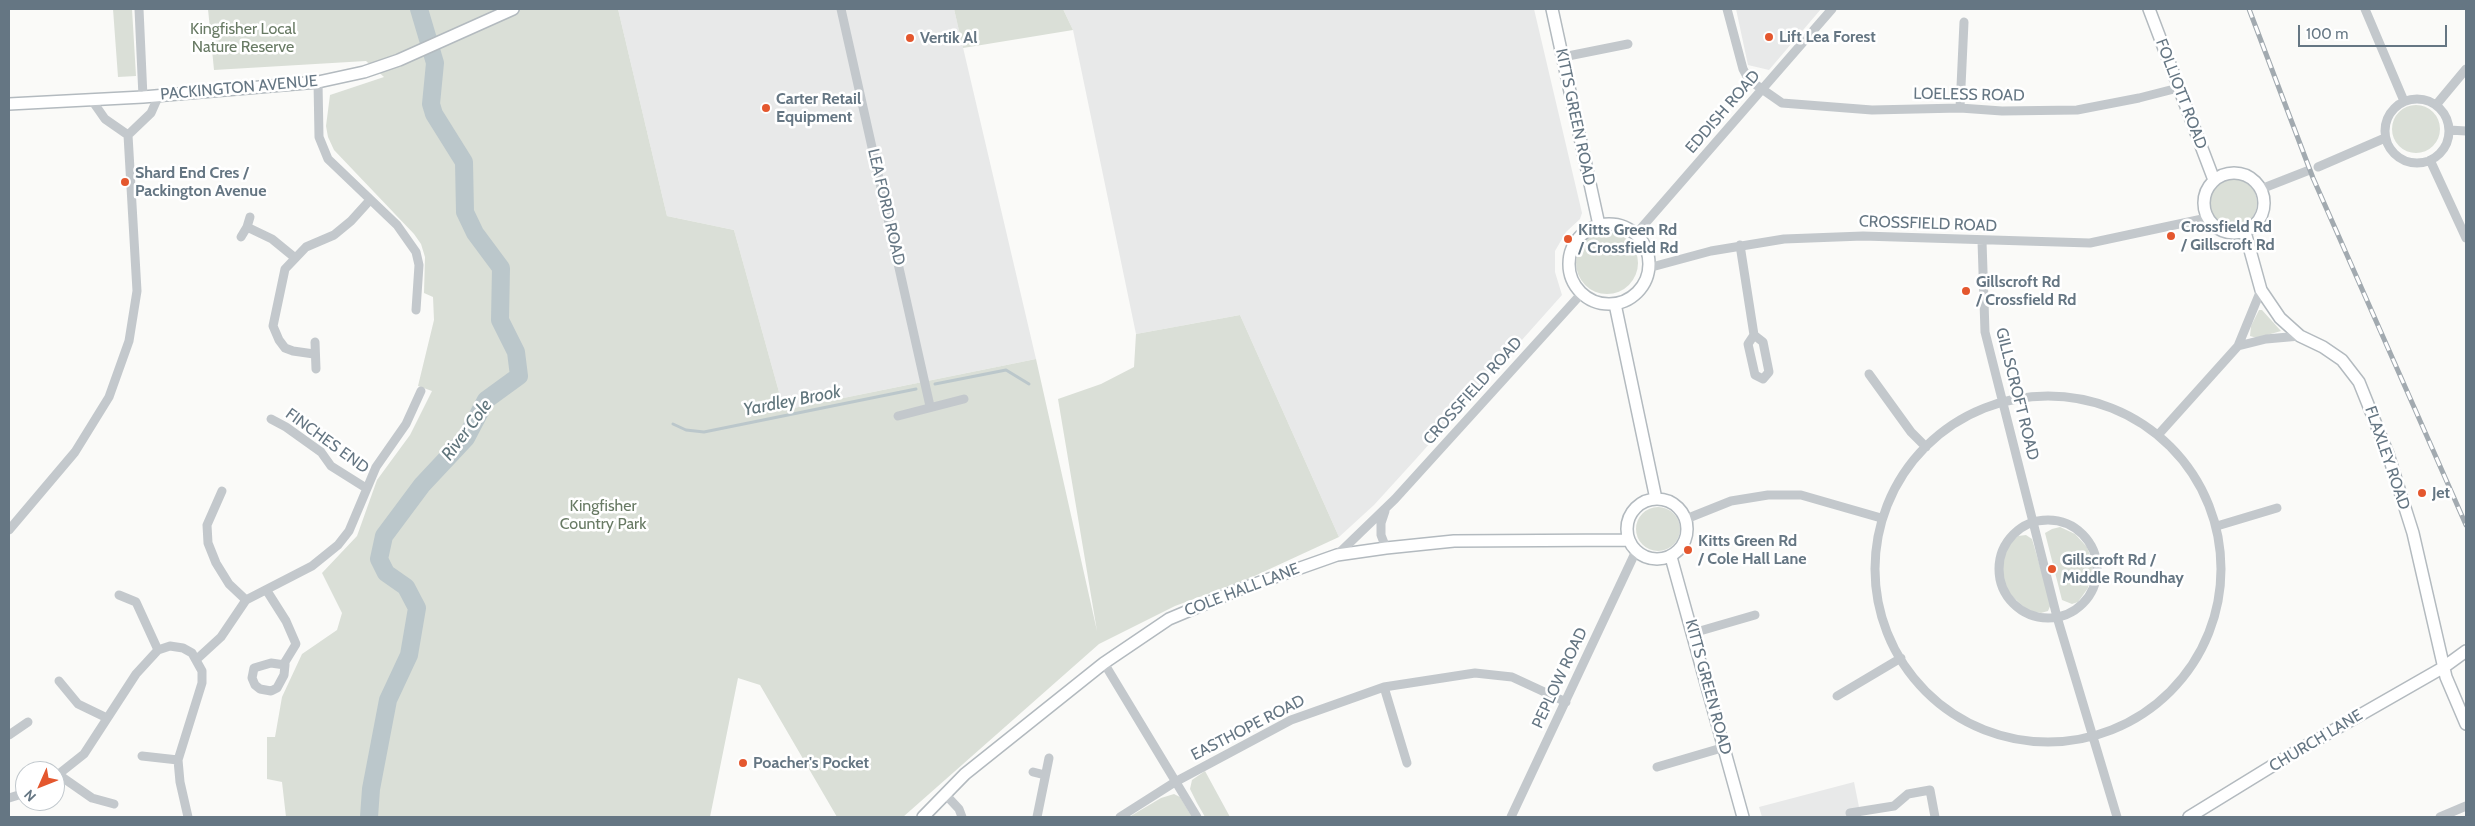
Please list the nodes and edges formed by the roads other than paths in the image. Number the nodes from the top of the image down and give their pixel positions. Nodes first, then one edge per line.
1 (139, 9) edge
2 (513, 9) edge
3 (841, 9) edge
4 (1552, 9) edge
5 (1727, 9) edge
6 (1832, 9) edge
7 (2149, 9) edge
8 (2365, 9) edge
9 (1964, 22) dead end
10 (1628, 44) dead end
11 (1563, 57) junction
12 (2466, 69) edge
13 (318, 82) junction
14 (2178, 88) junction
15 (1762, 90) junction
16 (159, 95) junction
17 (143, 97) junction
18 (91, 99) junction
19 (2404, 101) junction
20 (9, 104) edge
21 (2436, 105) junction
22 (1960, 108) junction
23 (2449, 130) junction
24 (2466, 131) edge
25 (128, 135) junction
26 (2385, 138) junction
27 (2430, 160) junction
28 (2318, 167) dead end
29 (2307, 171) dead end
30 (2214, 180) junction
31 (2261, 189) junction
32 (370, 200) junction
33 (250, 217) dead end
34 (2207, 218) junction
35 (1599, 224) junction
36 (247, 227) junction
37 (2245, 232) junction
38 (1636, 234) junction
39 (241, 237) dead end
40 (2466, 238) edge
41 (1982, 241) junction
42 (1740, 245) junction
43 (294, 257) junction
44 (1648, 268) junction
45 (2261, 290) junction
46 (1582, 293) junction
47 (1615, 304) junction
48 (416, 310) dead end
49 (1754, 335) dead end
50 (2300, 336) junction
51 (314, 342) dead end
52 (2238, 346) junction
53 (314, 354) junction
54 (316, 369) dead end
55 (1869, 374) dead end
56 (421, 390) dead end
57 (964, 399) dead end
58 (2002, 403) junction
59 (930, 406) junction
60 (898, 416) dead end
61 (271, 419) dead end
62 (2158, 435) junction
63 (1926, 447) junction
64 (366, 488) junction
65 (222, 491) dead end
66 (1656, 499) junction
67 (1385, 508) junction
68 (2277, 508) dead end
69 (1881, 518) junction
70 (1686, 519) junction
71 (2034, 523) junction
72 (2217, 526) junction
73 (9, 530) edge
74 (1629, 540) junction
75 (1386, 548) junction
76 (1636, 551) junction
77 (1337, 555) junction
78 (1671, 557) junction
79 (267, 591) junction
80 (119, 596) dead end
81 (246, 600) junction
82 (1755, 615) dead end
83 (2057, 617) junction
84 (1693, 633) junction
85 (158, 650) junction
86 (2466, 651) edge
87 (1901, 658) junction
88 (197, 659) junction
89 (1104, 663) junction
90 (285, 665) dead end
91 (2444, 667) junction
92 (59, 681) dead end
93 (1384, 687) junction
94 (1837, 696) dead end
95 (1566, 702) junction
96 (107, 718) junction
97 (28, 722) dead end
98 (2466, 724) edge
99 (9, 735) edge
100 (2094, 736) junction
101 (1724, 747) junction
102 (142, 756) dead end
103 (1050, 758) dead end
104 (178, 760) junction
105 (1407, 763) dead end
106 (1657, 766) dead end
107 (65, 769) edge
108 (1033, 772) dead end
109 (1045, 775) junction
110 (65, 781) edge
111 (1175, 782) junction
112 (944, 794) junction
113 (114, 804) dead end
114 (2466, 806) edge
115 (1850, 813) dead end
116 (188, 817) edge
117 (924, 817) edge
118 (962, 817) edge
119 (1037, 817) edge
120 (1120, 817) edge
121 (1197, 817) edge
122 (1511, 817) edge
123 (1743, 817) edge
124 (1935, 817) edge
125 (2117, 817) edge
126 (2189, 817) edge
127 (2440, 817) edge

1 - 17 street
2 - 13 street, PACKINGTON AVENUE
3 - 59 street, LEA FORD ROAD
4 - 11 street, KITTS GREEN ROAD
5 - 15 street, LOELESS ROAD
6 - 15 street, EDDISH ROAD
7 - 14 street, FOLLIOTT ROAD
8 - 19 street
9 - 22 street
10 - 11 street
11 - 35 street, KITTS GREEN ROAD
12 - 21 street
13 - 16 street, PACKINGTON AVENUE
13 - 32 street
14 - 22 street, LOELESS ROAD
14 - 30 street, FOLLIOTT ROAD
15 - 22 street, LOELESS ROAD
15 - 38 street, EDDISH ROAD
16 - 17 street, PACKINGTON AVENUE
16 - 25 street
17 - 18 street, PACKINGTON AVENUE
18 - 20 street, PACKINGTON AVENUE
18 - 25 street
19 - 21 street
19 - 26 street
21 - 23 street
23 - 24 street
23 - 27 street
25 - 73 street
26 - 27 street
26 - 28 street
27 - 40 street
29 - 31 street
30 - 31 street
30 - 34 street
31 - 37 street
32 - 43 street
32 - 48 street
33 - 36 street
34 - 37 street
34 - 41 street, CROSSFIELD ROAD
35 - 38 street
35 - 46 street
36 - 39 street
36 - 43 street
37 - 45 street, FLAXLEY ROAD
38 - 44 street
41 - 42 street, CROSSFIELD ROAD
41 - 58 street, GILLSCROFT ROAD
42 - 44 street, CROSSFIELD ROAD
42 - 49 street
43 - 53 street
44 - 47 street
45 - 50 street, FLAXLEY ROAD
45 - 52 street
46 - 47 street
46 - 67 street, CROSSFIELD ROAD
47 - 66 street
50 - 52 street
50 - 91 street, FLAXLEY ROAD
51 - 53 street
52 - 62 street
53 - 54 street
55 - 63 street
56 - 64 street
57 - 59 street
58 - 62 street
58 - 63 street
58 - 71 street, GILLSCROFT ROAD
59 - 60 street
61 - 64 street, FINCHES END
62 - 72 street
63 - 69 street
64 - 79 street
65 - 81 street
66 - 70 street
66 - 74 street
67 - 75 street
67 - 77 street, CROSSFIELD ROAD
68 - 72 street
69 - 70 street
69 - 87 street
70 - 78 street
71 - 83 street, GILLSCROFT ROAD
71 - 83 street
71 - 83 street
72 - 100 street
74 - 75 street, COLE HALL LANE
74 - 76 street
75 - 77 street, COLE HALL LANE
76 - 78 street
76 - 95 street, PEPLOW ROAD
77 - 89 street, COLE HALL LANE
78 - 84 street, KITTS GREEN ROAD
79 - 81 street
79 - 90 street
80 - 85 street
81 - 88 street
82 - 84 street
83 - 100 street, GILLSCROFT ROAD
84 - 101 street, KITTS GREEN ROAD
85 - 88 street
85 - 96 street
86 - 91 street, CHURCH LANE
87 - 94 street
87 - 100 street
88 - 104 street
89 - 111 street
89 - 112 street, COLE HALL LANE
91 - 98 street, FLAXLEY ROAD
91 - 126 street, CHURCH LANE
92 - 96 street
93 - 95 street, EASTHOPE ROAD
93 - 105 street
93 - 111 street, EASTHOPE ROAD
95 - 122 street, PEPLOW ROAD
96 - 107 street
97 - 99 street
100 - 125 street, GILLSCROFT ROAD
101 - 106 street
101 - 123 street, KITTS GREEN ROAD
102 - 104 street
103 - 109 street
104 - 116 street
108 - 109 street
109 - 119 street
110 - 113 street
111 - 120 street, EASTHOPE ROAD
111 - 121 street
112 - 117 street, COLE HALL LANE
112 - 118 street
114 - 127 street
115 - 124 street

